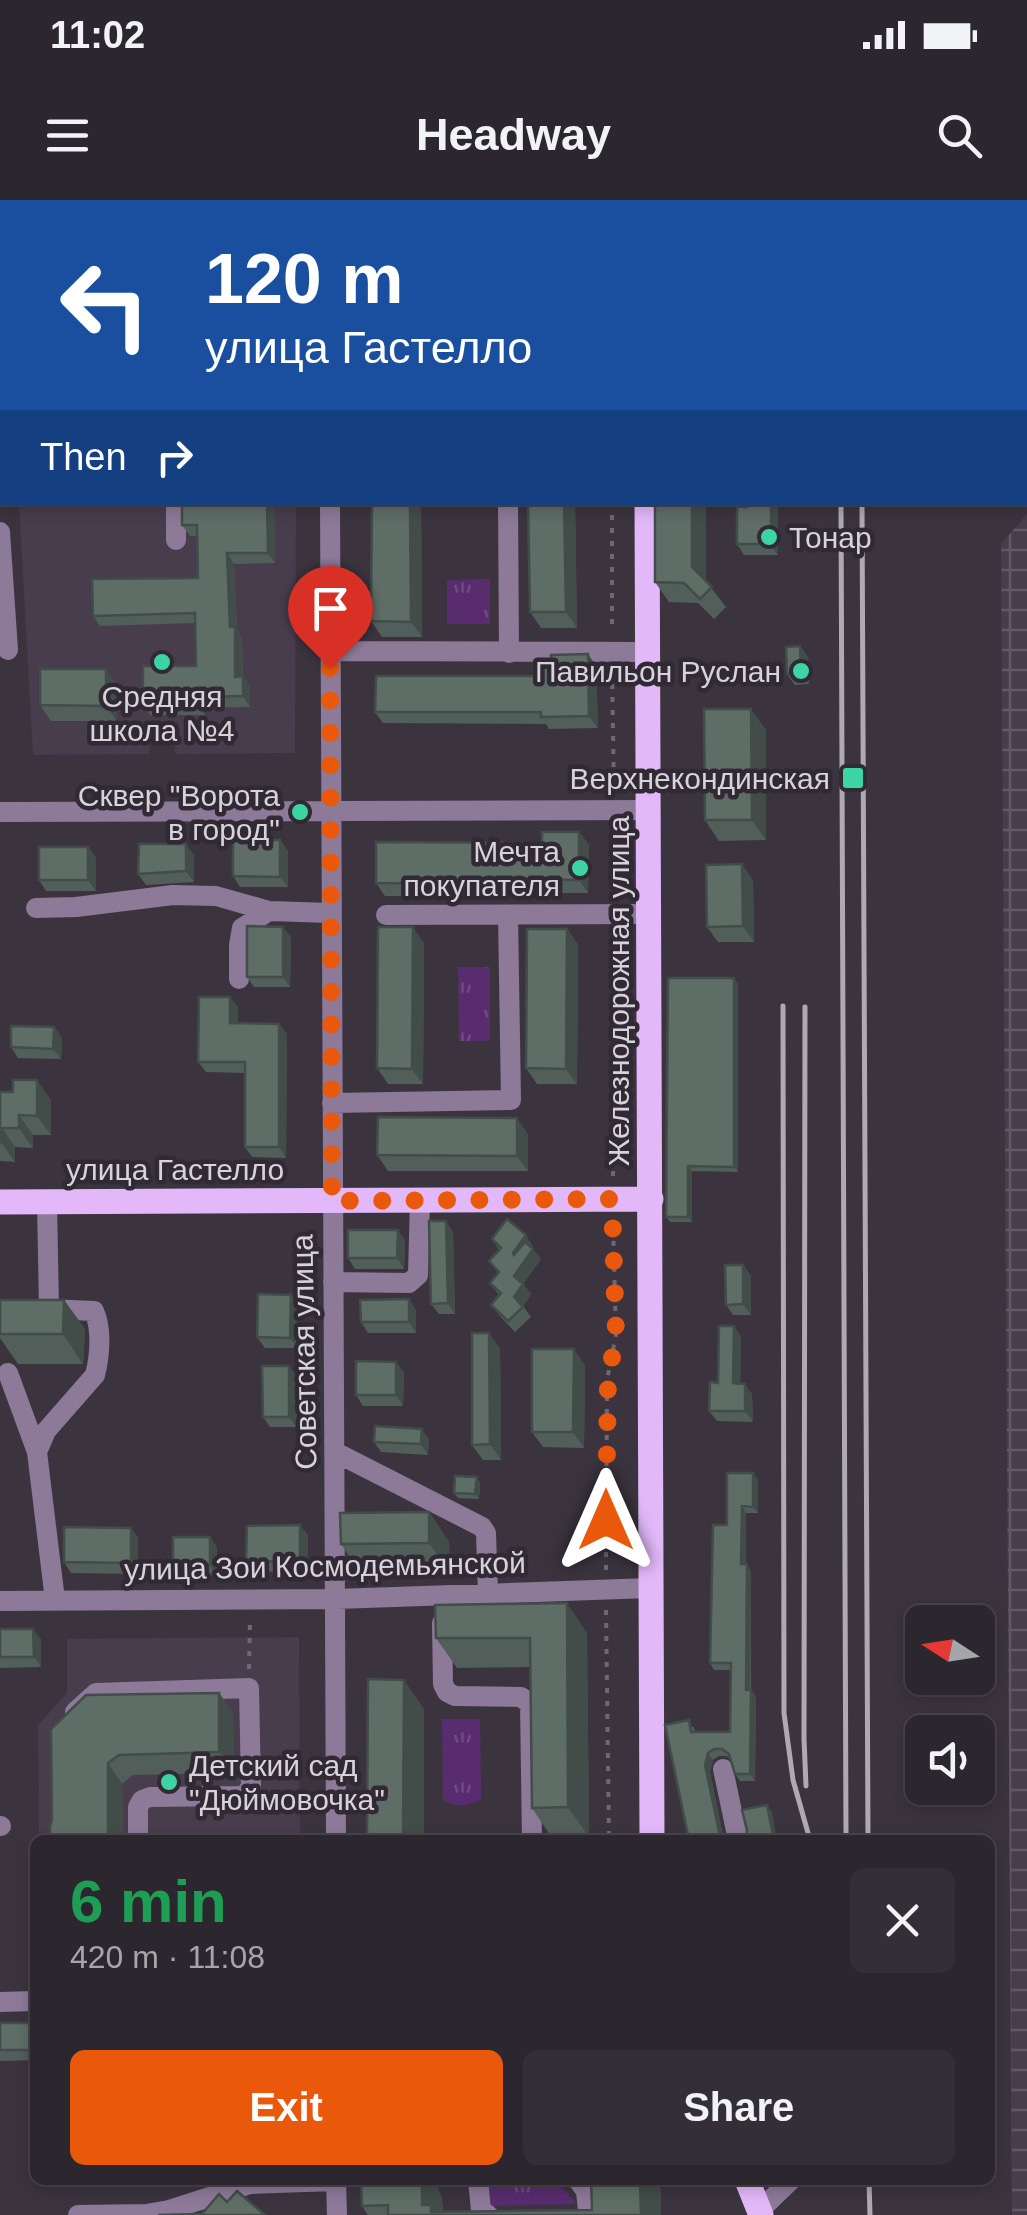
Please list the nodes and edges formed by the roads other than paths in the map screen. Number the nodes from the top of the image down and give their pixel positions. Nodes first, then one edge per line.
1 (176, 505) edge
2 (330, 505) edge
3 (508, 505) edge
4 (648, 505) edge
5 (0, 532) edge
6 (176, 540) dead end
7 (8, 650) dead end
8 (331, 651) junction
9 (509, 652) junction
10 (648, 652) junction
11 (649, 810) junction
12 (0, 812) edge
13 (332, 812) junction
14 (36, 908) dead end
15 (270, 912) junction
16 (330, 913) junction
17 (650, 914) junction
18 (386, 915) dead end
19 (508, 915) junction
20 (239, 979) dead end
21 (332, 1104) junction
22 (651, 1199) junction
23 (420, 1200) junction
24 (332, 1201) junction
25 (0, 1202) edge
26 (48, 1202) junction
27 (333, 1282) junction
28 (24, 1308) edge
29 (49, 1308) junction
30 (8, 1374) dead end
31 (37, 1452) junction
32 (335, 1452) junction
33 (468, 1521) junction
34 (430, 1522) edge
35 (650, 1588) junction
36 (488, 1594) junction
37 (442, 1596) junction
38 (336, 1599) junction
39 (0, 1600) edge
40 (54, 1600) junction
41 (56, 1730) edge
42 (724, 1769) dead end
43 (138, 1835) edge
44 (336, 1835) edge
45 (532, 1835) edge
46 (652, 1835) edge
47 (737, 1835) edge
48 (30, 2001) edge
49 (0, 2002) edge
50 (247, 2185) edge
51 (336, 2185) edge
52 (478, 2185) edge
53 (581, 2185) edge
54 (749, 2185) edge
55 (786, 2185) edge
56 (761, 2212) edge
57 (168, 2213) edge
58 (78, 2215) edge
59 (336, 2215) edge
60 (488, 2215) edge
61 (584, 2215) edge

1 - 6 street
2 - 8 street, Советская улица
3 - 9 street
4 - 10 main road, Железнодорожная улица
5 - 7 street
8 - 9 street
8 - 13 street, Советская улица
9 - 10 street
10 - 11 main road, Железнодорожная улица
11 - 13 street
11 - 17 main road, Железнодорожная улица
12 - 13 street
13 - 16 street, Советская улица
14 - 15 street
15 - 16 street
15 - 20 street
16 - 21 street, Советская улица
17 - 19 street
17 - 22 main road, Железнодорожная улица
18 - 19 street
19 - 21 street
21 - 24 street, Советская улица
22 - 23 main road, улица Гастелло
22 - 35 main road, Железнодорожная улица
23 - 24 main road, улица Гастелло
23 - 27 street
24 - 26 main road, улица Гастелло
24 - 27 street, Советская улица
25 - 26 main road, улица Гастелло
26 - 29 street
27 - 32 street, Советская улица
28 - 29 street
29 - 31 street
30 - 31 street
31 - 40 street
32 - 33 street
32 - 38 street, Советская улица
33 - 34 street
33 - 36 street
35 - 36 street, улица Зои Космодемьянской
35 - 46 main road, Железнодорожная улица
36 - 37 street, улица Зои Космодемьянской
37 - 38 street, улица Зои Космодемьянской
37 - 45 street
38 - 40 street, улица Зои Космодемьянской
38 - 44 street, Советская улица
39 - 40 street, улица Зои Космодемьянской
41 - 43 street
42 - 47 street
48 - 49 street
50 - 57 street
51 - 59 street
52 - 60 street
53 - 61 street
54 - 56 main road
55 - 56 street
57 - 58 street

